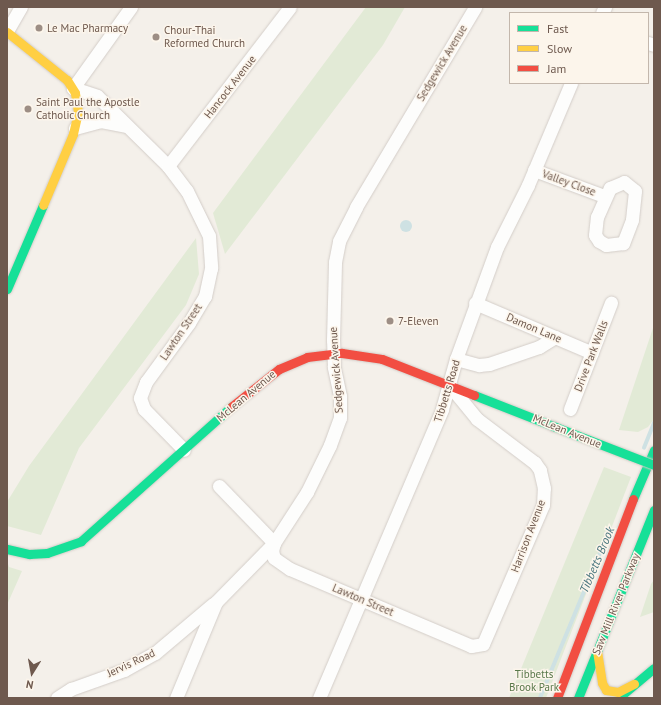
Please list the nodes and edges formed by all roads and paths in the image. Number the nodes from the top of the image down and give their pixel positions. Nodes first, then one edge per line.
1 (21, 7) edge
2 (131, 7) edge
3 (290, 7) edge
4 (475, 7) edge
5 (7, 32) edge
6 (571, 84) edge
7 (73, 88) junction
8 (126, 126) junction
9 (75, 128) junction
10 (168, 166) junction
11 (534, 170) junction
12 (604, 196) junction
13 (7, 287) edge
14 (475, 303) junction
15 (611, 303) dead end
16 (555, 337) junction
17 (333, 353) junction
18 (592, 353) junction
19 (456, 359) junction
20 (449, 384) junction
21 (570, 409) dead end
22 (184, 450) junction
23 (654, 450) edge
24 (654, 465) edge
25 (219, 486) dead end
26 (654, 510) edge
27 (274, 543) junction
28 (7, 549) edge
29 (361, 599) junction
30 (216, 602) junction
31 (476, 646) joint
32 (597, 650) junction
33 (654, 668) edge
34 (634, 684) junction
35 (57, 698) edge
36 (176, 698) edge
37 (319, 698) edge
38 (557, 698) edge
39 (578, 698) edge
40 (619, 698) edge

1 - 5 street
2 - 7 street
3 - 10 street, Hancock Avenue
4 - 17 street, Sedgewick Avenue
5 - 7 main road
6 - 11 street, Tibbetts Road
7 - 8 street, Lawton Street
7 - 9 main road
8 - 9 street
8 - 10 street, Lawton Street
9 - 13 main road
10 - 22 street, Lawton Street
11 - 12 street, Valley Close
11 - 14 street, Tibbetts Road
12 - 12 street, Valley Close
14 - 16 street, Damon Lane
14 - 19 street, Tibbetts Road
15 - 18 street, Drive Park Walls
16 - 18 street, Damon Lane
16 - 19 street
17 - 20 main road, McLean Avenue
17 - 22 main road, McLean Avenue
17 - 27 street, Sedgewick Avenue
18 - 21 street, Drive Park Walls
19 - 20 street, Tibbetts Road
20 - 24 main road, McLean Avenue, bridge
20 - 29 street, Tibbetts Road
20 - 31 street, Harrison Avenue
22 - 28 main road, McLean Avenue
23 - 38 main road, Saw Mill River Parkway
25 - 27 street
26 - 32 main road, Saw Mill River Parkway
27 - 29 street, Lawton Street
27 - 30 street, Sedgewick Avenue
29 - 31 street, Lawton Street
29 - 37 street, Tibbetts Road
30 - 35 street, Jervis Road
30 - 36 street, Sedgewick Avenue
32 - 34 main road
32 - 39 main road, Saw Mill River Parkway
33 - 34 main road
34 - 40 main road

